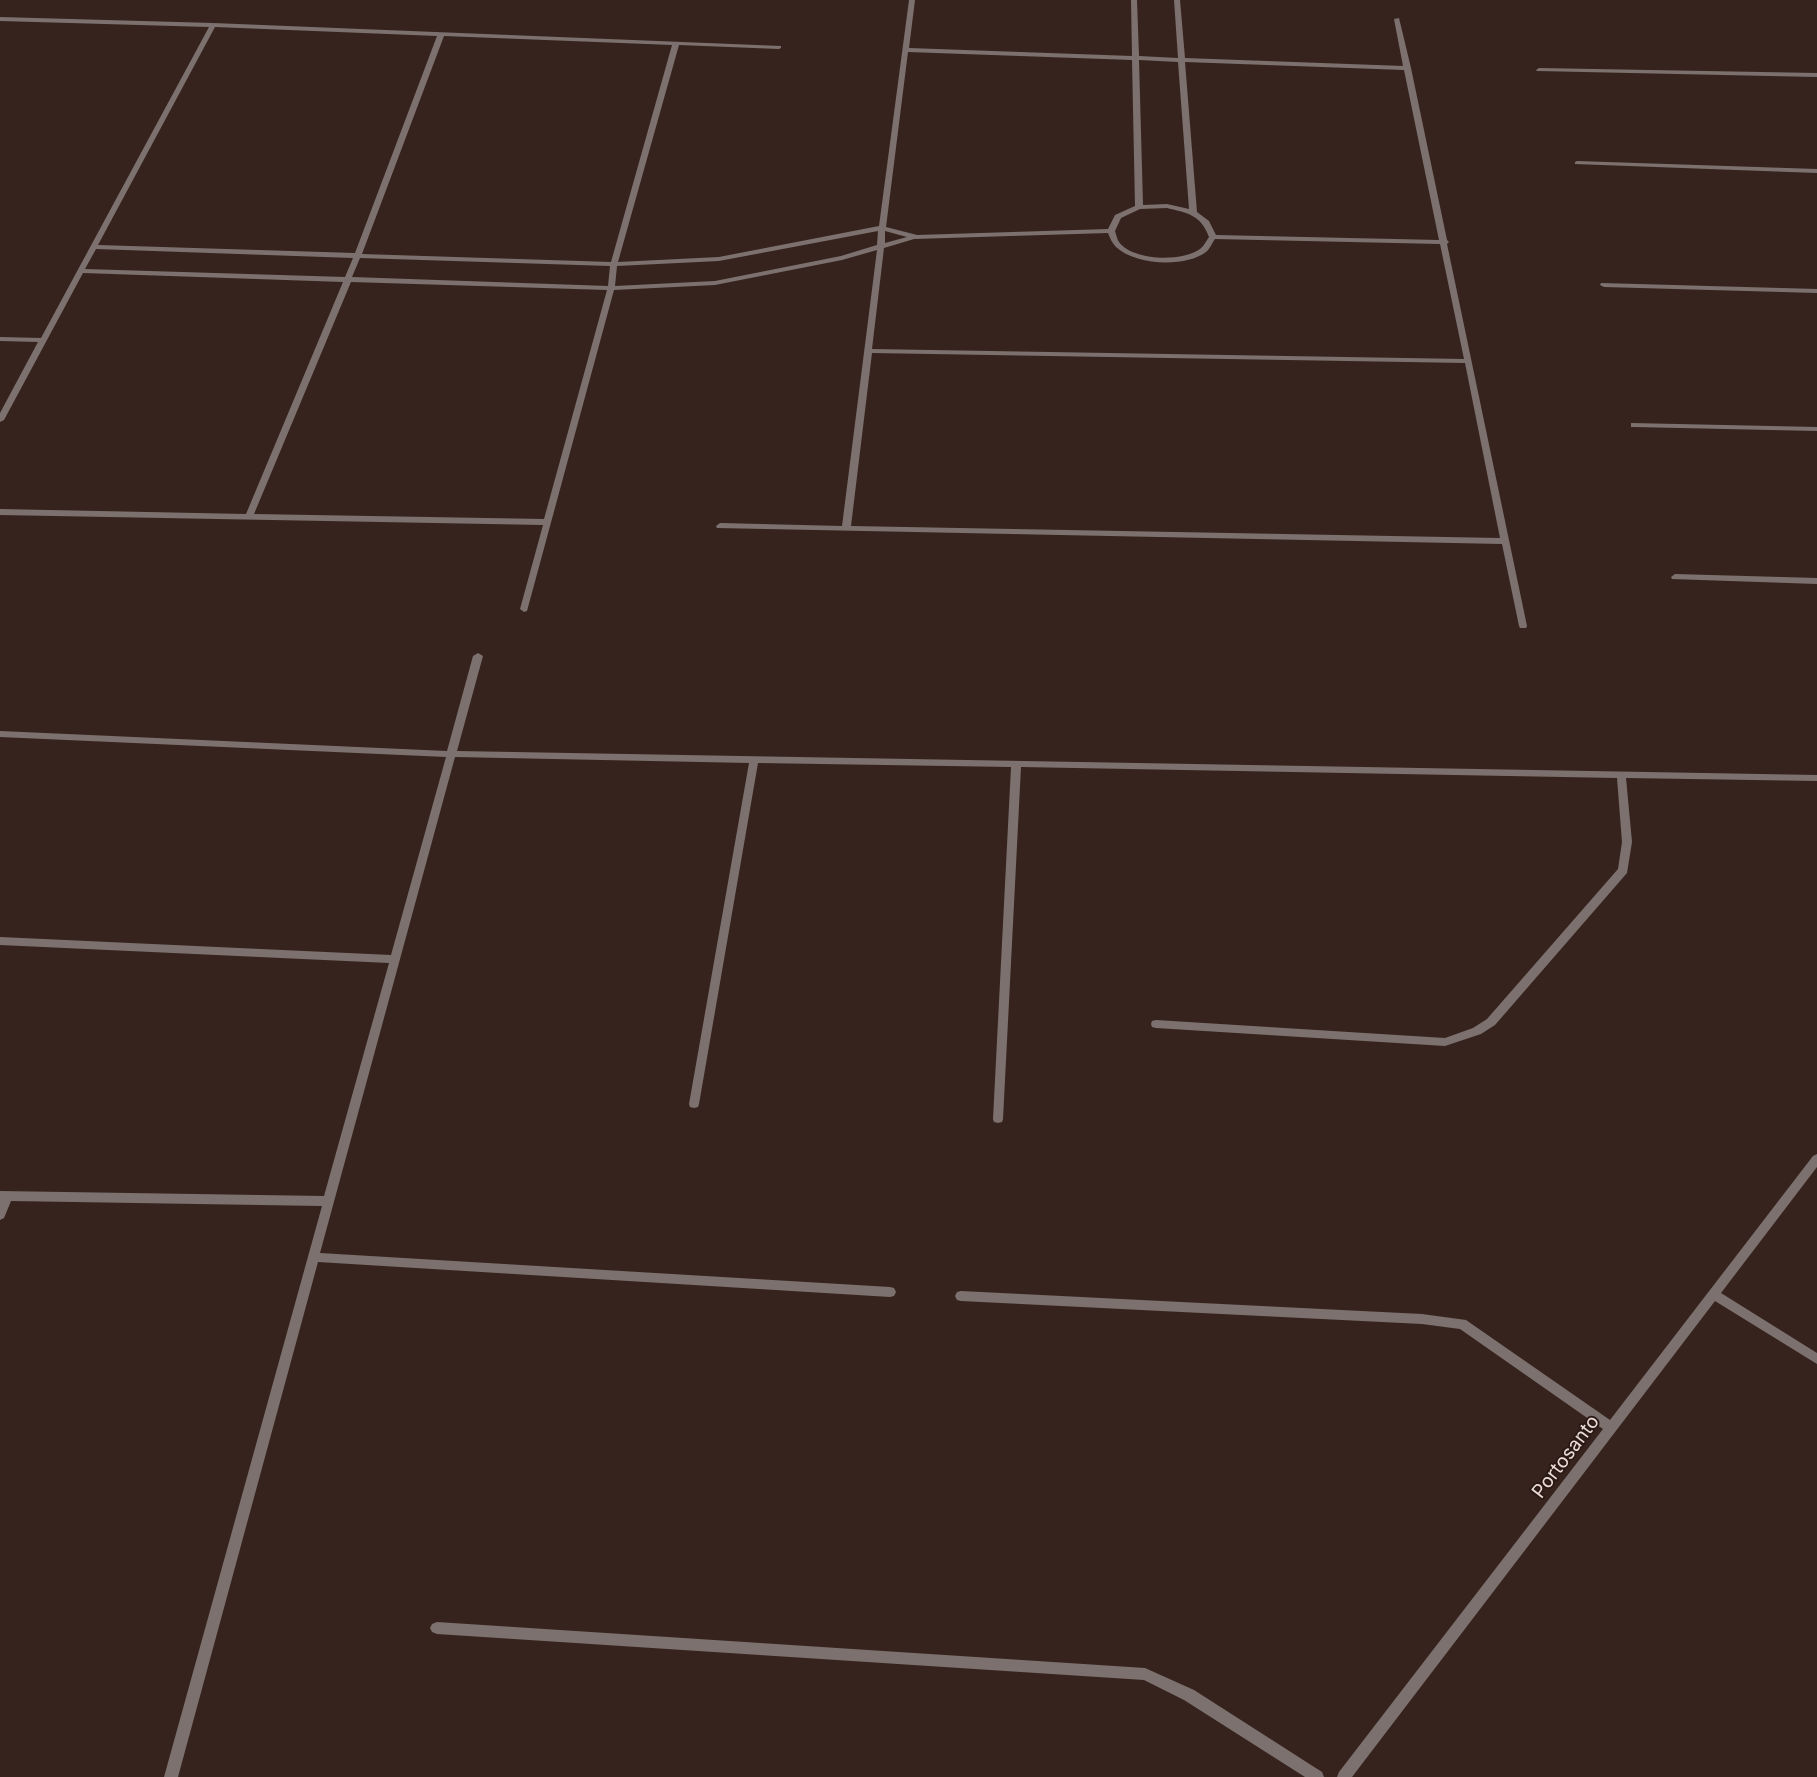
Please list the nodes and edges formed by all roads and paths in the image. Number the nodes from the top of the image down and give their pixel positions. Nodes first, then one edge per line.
1 (912, 0) edge
2 (1134, 0) edge
3 (1177, 0) edge
4 (0, 19) edge
5 (1397, 19) dead end
6 (213, 25) junction
7 (441, 34) junction
8 (676, 44) junction
9 (779, 47) dead end
10 (906, 50) junction
11 (1134, 58) junction
12 (1182, 60) junction
13 (1408, 68) junction
14 (1539, 70) dead end
15 (1817, 75) edge
16 (1577, 163) dead end
17 (1817, 171) edge
18 (1139, 207) junction
19 (1193, 212) junction
20 (882, 228) junction
21 (1111, 231) junction
22 (914, 236) junction
23 (1213, 237) junction
24 (1445, 242) junction
25 (881, 246) junction
26 (94, 247) junction
27 (358, 255) junction
28 (614, 264) junction
29 (80, 270) junction
30 (347, 279) junction
31 (1604, 285) dead end
32 (611, 288) junction
33 (1817, 291) edge
34 (0, 339) edge
35 (43, 340) junction
36 (868, 351) junction
37 (1469, 361) junction
38 (0, 420) edge
39 (1634, 424) dead end
40 (1817, 429) edge
41 (0, 512) edge
42 (249, 517) junction
43 (548, 522) junction
44 (720, 526) dead end
45 (846, 528) junction
46 (1506, 541) junction
47 (1674, 577) dead end
48 (1817, 581) edge
49 (524, 608) dead end
50 (1523, 626) dead end
51 (478, 656) dead end
52 (0, 734) edge
53 (451, 754) junction
54 (754, 759) junction
55 (1016, 764) junction
56 (1620, 774) junction
57 (1817, 778) edge
58 (0, 940) edge
59 (395, 959) junction
60 (1156, 1024) dead end
61 (694, 1104) dead end
62 (998, 1119) dead end
63 (1817, 1159) edge
64 (3, 1196) edge
65 (329, 1201) junction
66 (0, 1215) edge
67 (314, 1257) junction
68 (890, 1292) dead end
69 (1713, 1294) junction
70 (960, 1296) dead end
71 (1817, 1359) edge
72 (1612, 1428) junction
73 (437, 1628) dead end
74 (171, 1777) edge
75 (1317, 1777) edge
76 (1344, 1777) edge

1 - 10 street
2 - 11 street
3 - 12 street
4 - 6 street
5 - 13 street
6 - 7 street
6 - 26 street
7 - 8 street
7 - 27 street
8 - 9 street
8 - 28 street
10 - 11 street
10 - 20 street
11 - 12 street
11 - 18 street
12 - 13 street
12 - 19 street
13 - 24 street
14 - 15 street
16 - 17 street
18 - 19 street
18 - 21 street
19 - 23 street
20 - 22 street
20 - 25 street
20 - 28 street
21 - 22 street
21 - 23 street
22 - 25 street
23 - 24 street
24 - 37 street
25 - 32 street
25 - 36 street
26 - 27 street
26 - 29 street
27 - 28 street
27 - 30 street
28 - 32 street
29 - 30 street
29 - 35 street
30 - 32 street
30 - 42 street
31 - 33 street
32 - 43 street
34 - 35 street
35 - 38 street
36 - 37 street
36 - 45 street
37 - 46 street
39 - 40 street
41 - 42 street
42 - 43 street
43 - 49 street
44 - 45 street
45 - 46 street
46 - 50 street
47 - 48 street
51 - 53 street
52 - 53 street
53 - 54 street
53 - 59 street
54 - 55 street
54 - 61 street
55 - 56 street
55 - 62 street
56 - 57 street
56 - 60 street
58 - 59 street
59 - 65 street
63 - 69 street, Portosanto
64 - 65 street
64 - 66 street
65 - 67 street
67 - 68 street
67 - 74 street
69 - 71 street
69 - 72 street, Portosanto
70 - 72 street
72 - 76 street, Portosanto
73 - 75 street

